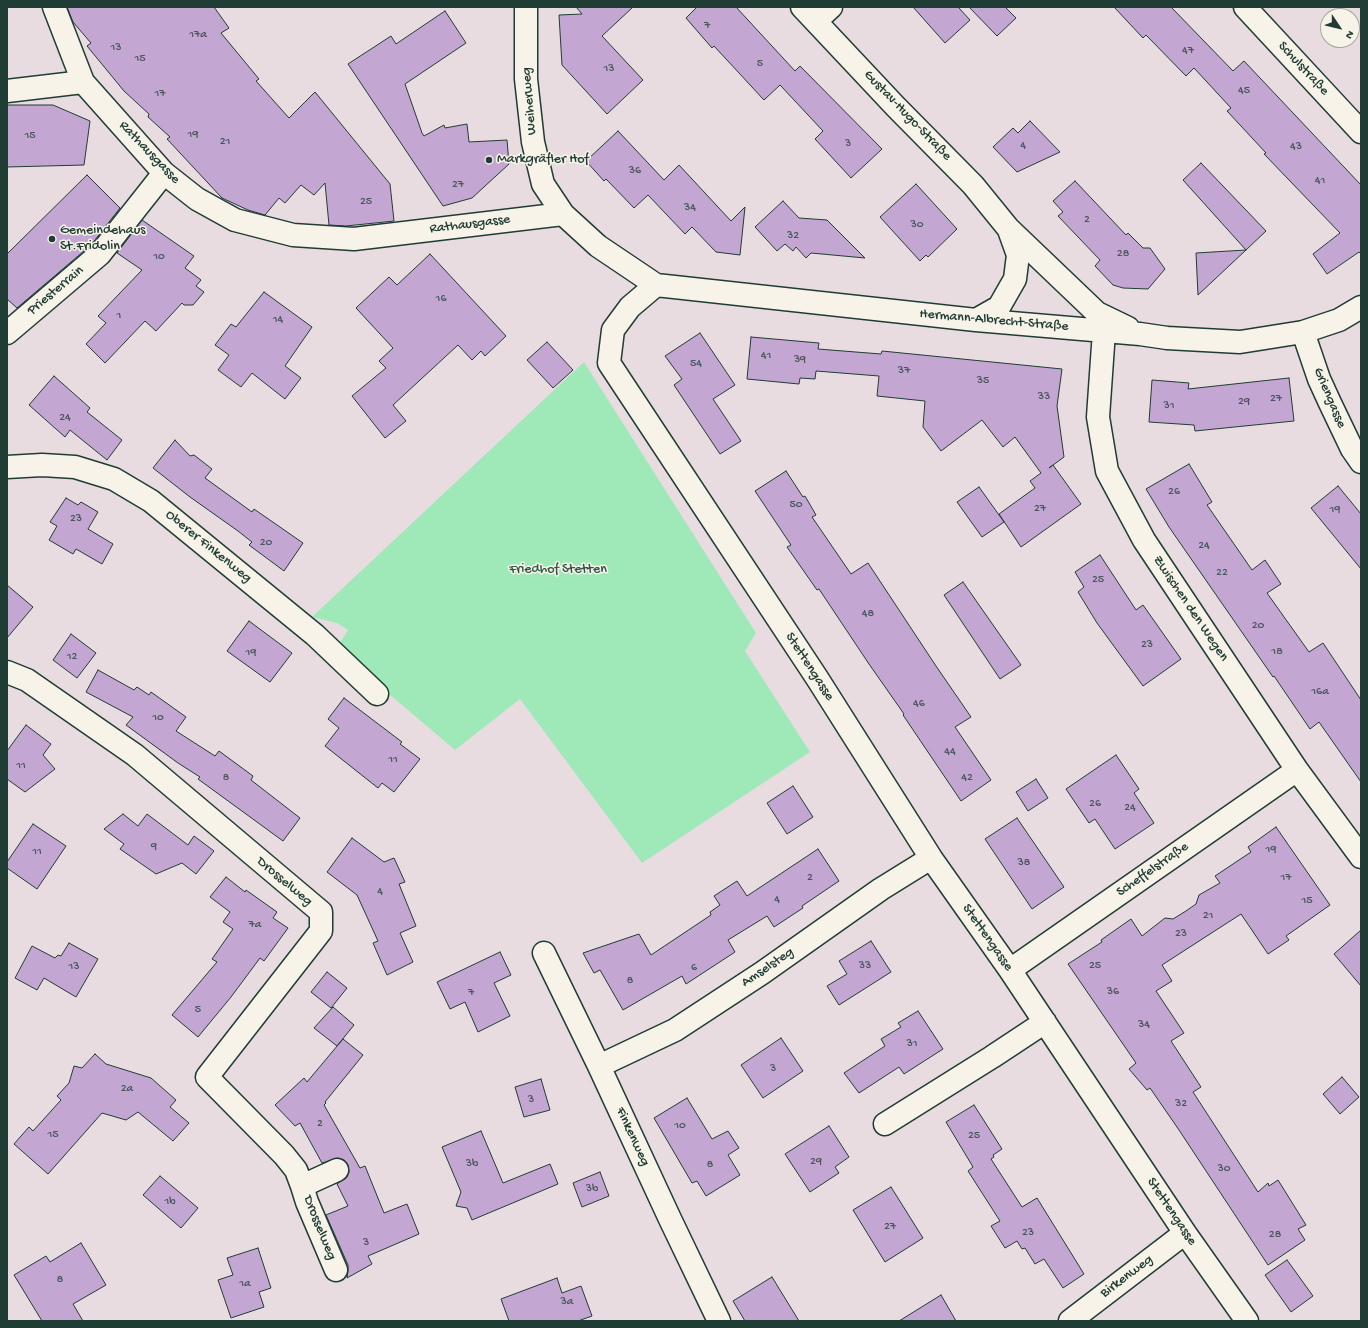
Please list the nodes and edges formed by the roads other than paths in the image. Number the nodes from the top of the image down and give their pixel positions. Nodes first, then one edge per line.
1 (54, 7) edge
2 (526, 7) edge
3 (1245, 7) edge
4 (816, 12) edge
5 (83, 82) junction
6 (7, 91) edge
7 (1361, 132) edge
8 (164, 173) junction
9 (563, 214) junction
10 (1008, 228) junction
11 (656, 285) junction
12 (1361, 308) edge
13 (976, 320) junction
14 (1104, 331) junction
15 (1303, 332) junction
16 (7, 333) edge
17 (1140, 334) junction
18 (1361, 462) edge
19 (7, 467) edge
20 (7, 672) edge
21 (377, 694) dead end
22 (1297, 770) junction
23 (1361, 857) edge
24 (931, 858) junction
25 (544, 953) dead end
26 (1010, 970) junction
27 (1045, 1022) junction
28 (599, 1066) junction
29 (886, 1124) dead end
30 (337, 1170) dead end
31 (302, 1186) junction
32 (1185, 1233) junction
33 (336, 1270) dead end
34 (719, 1321) edge
35 (1070, 1321) edge
36 (1247, 1321) edge

1 - 5 street, Rathausgasse
2 - 9 street, Weiherweg
3 - 7 street, Schulstraße
4 - 10 street, Gustav-Hugo-Straße
5 - 6 street
5 - 8 street, Rathausgasse
8 - 9 street, Rathausgasse
8 - 16 street, Priesterrain
9 - 11 street, Weiherweg
10 - 13 street, Gustav-Hugo-Straße
10 - 17 street, Gustav-Hugo-Straße
11 - 13 street, Hermann-Albrecht-Straße
11 - 24 street, Stettengasse
12 - 15 street, Hermann-Albrecht-Straße
13 - 14 street, Hermann-Albrecht-Straße
14 - 17 street, Hermann-Albrecht-Straße
14 - 22 street, Zwischen den Wegen
15 - 17 street, Hermann-Albrecht-Straße
15 - 18 street, Griengasse
19 - 21 street, Oberer Finkenweg
20 - 31 street, Drosselweg
22 - 23 street, Zwischen den Wegen
22 - 26 street, Scheffelstraße
24 - 26 street, Stettengasse
24 - 28 street, Amselsteg
25 - 28 street, Finkenweg
26 - 27 street, Stettengasse
27 - 29 street
27 - 32 street, Stettengasse
28 - 34 street, Finkenweg
30 - 31 street, Drosselweg
31 - 33 street, Drosselweg
32 - 35 street, Birkenweg
32 - 36 street, Stettengasse

